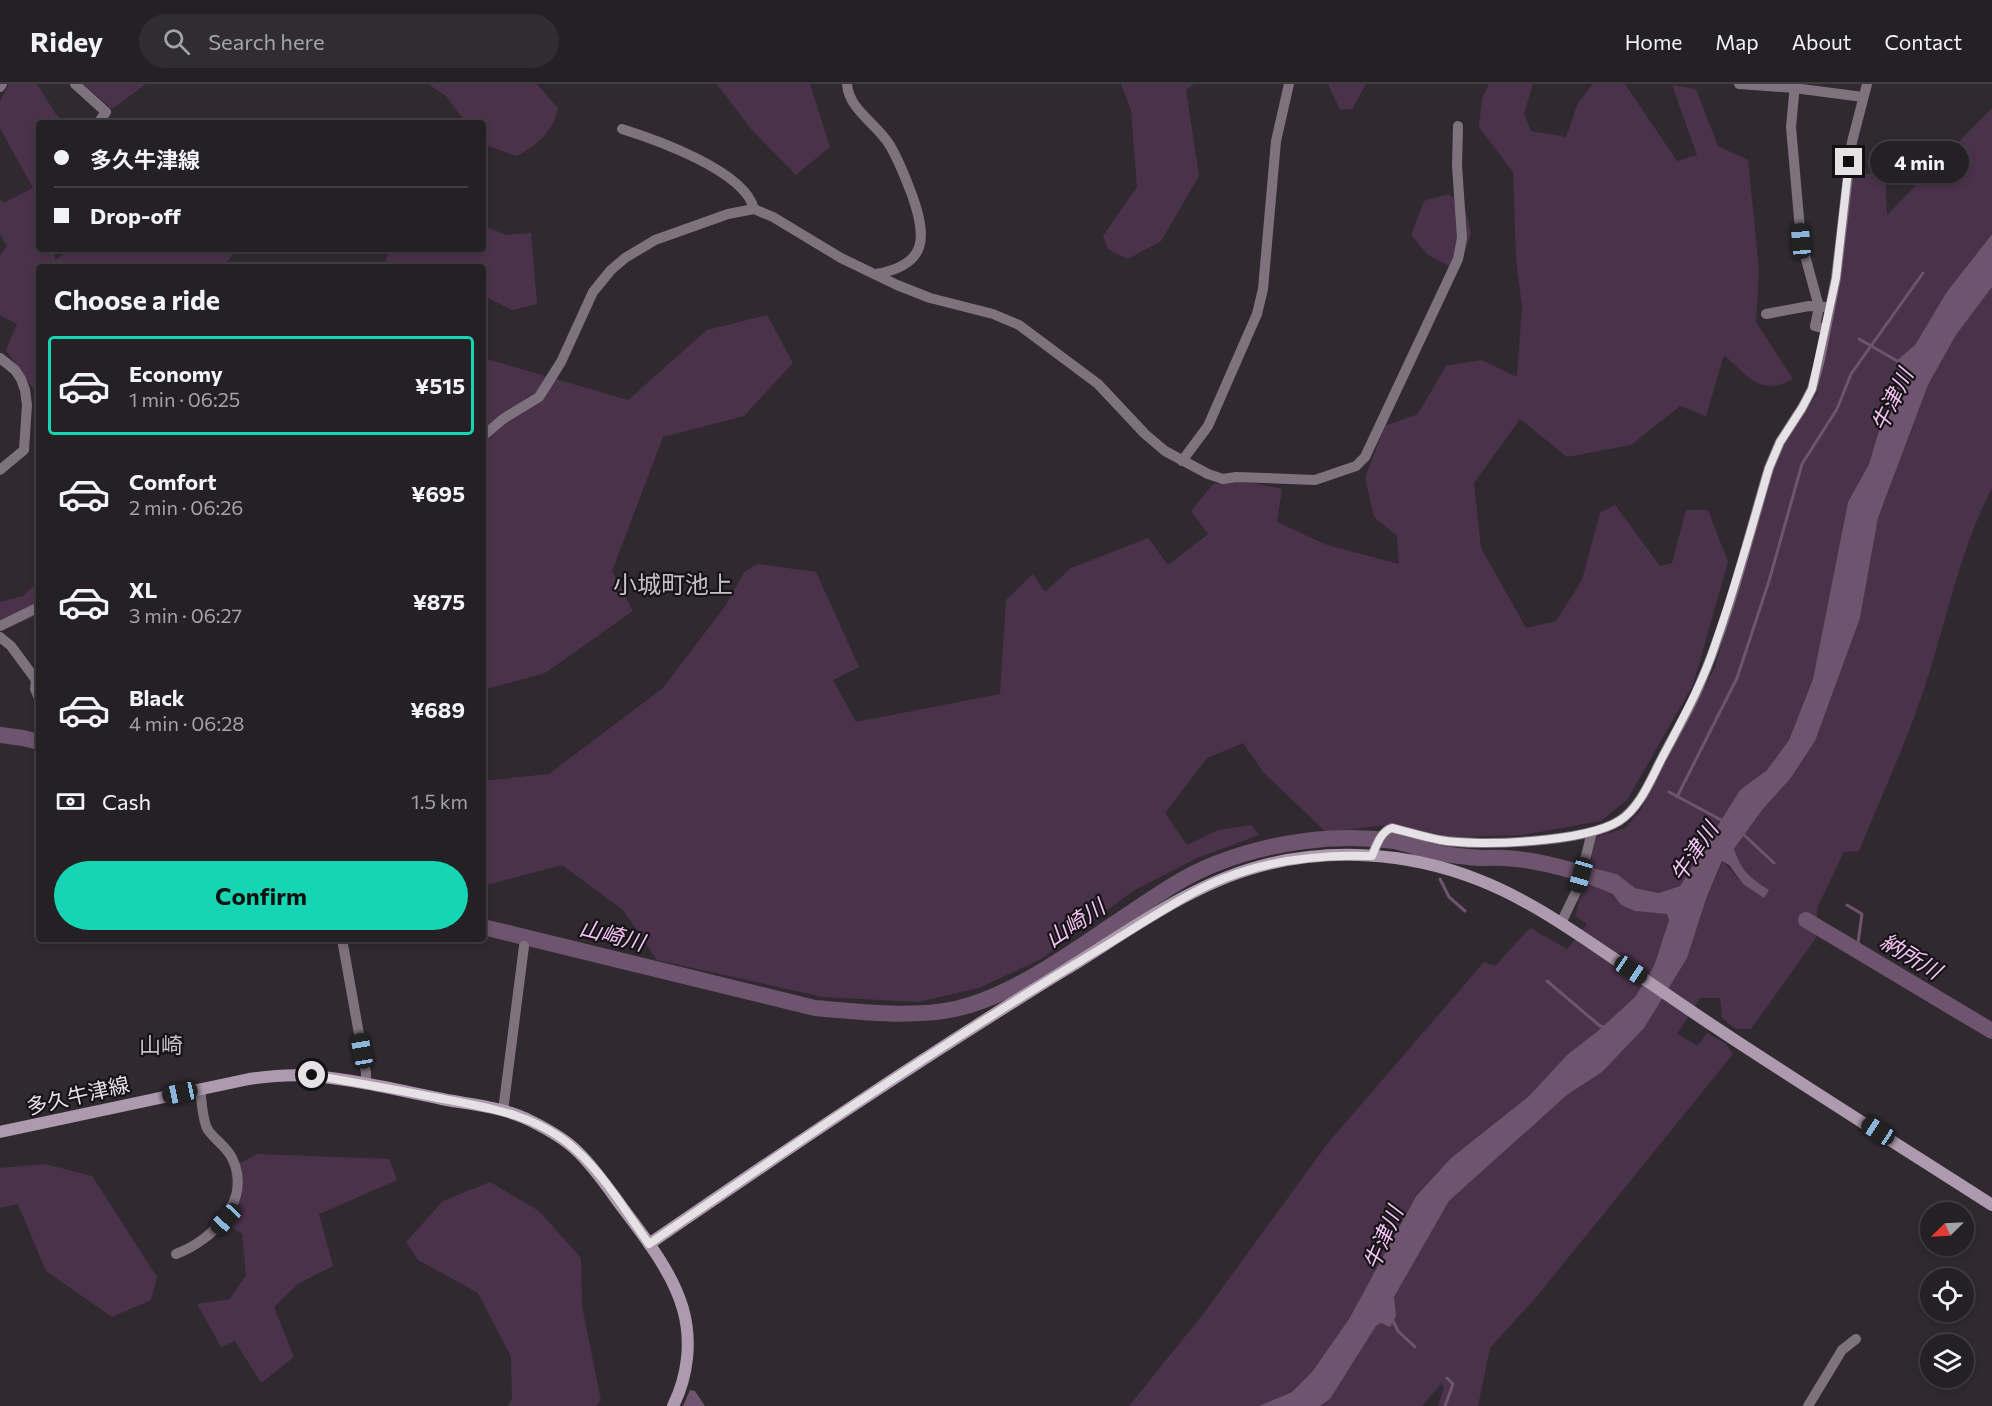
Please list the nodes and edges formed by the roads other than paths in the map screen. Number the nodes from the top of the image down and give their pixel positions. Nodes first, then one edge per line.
1 (75, 84) edge
2 (848, 84) edge
3 (1289, 84) edge
4 (1739, 84) edge
5 (1867, 84) edge
6 (1795, 86) edge
7 (1863, 97) junction
8 (100, 120) edge
9 (1458, 126) dead end
10 (622, 129) dead end
11 (754, 209) junction
12 (876, 274) junction
13 (1824, 307) junction
14 (1766, 314) dead end
15 (0, 358) edge
16 (486, 433) edge
17 (1182, 461) junction
18 (0, 470) edge
19 (36, 608) edge
20 (0, 626) edge
21 (0, 637) edge
22 (36, 681) edge
23 (1592, 832) junction
24 (1373, 851) junction
25 (1561, 923) junction
26 (343, 942) edge
27 (524, 946) dead end
28 (366, 1084) junction
29 (200, 1089) junction
30 (503, 1111) junction
31 (0, 1132) edge
32 (1992, 1205) edge
33 (649, 1244) junction
34 (176, 1254) dead end
35 (1856, 1339) dead end
36 (673, 1406) edge
37 (1808, 1406) edge

1 - 8 street
2 - 12 street
3 - 17 street
4 - 6 street
5 - 7 street
6 - 7 street
6 - 13 street
7 - 13 street
9 - 17 street
10 - 11 street
11 - 12 street
11 - 16 street
12 - 17 street
13 - 14 street
13 - 23 street
15 - 18 street
19 - 20 street
21 - 22 street
23 - 24 street
23 - 25 street
24 - 25 street
24 - 33 street
25 - 32 street
26 - 28 street
27 - 30 street
28 - 29 street, 多久牛津線
28 - 30 street, 多久牛津線
29 - 31 street, 多久牛津線
29 - 34 street
30 - 33 street, 多久牛津線
33 - 36 street, 多久牛津線
35 - 37 street

